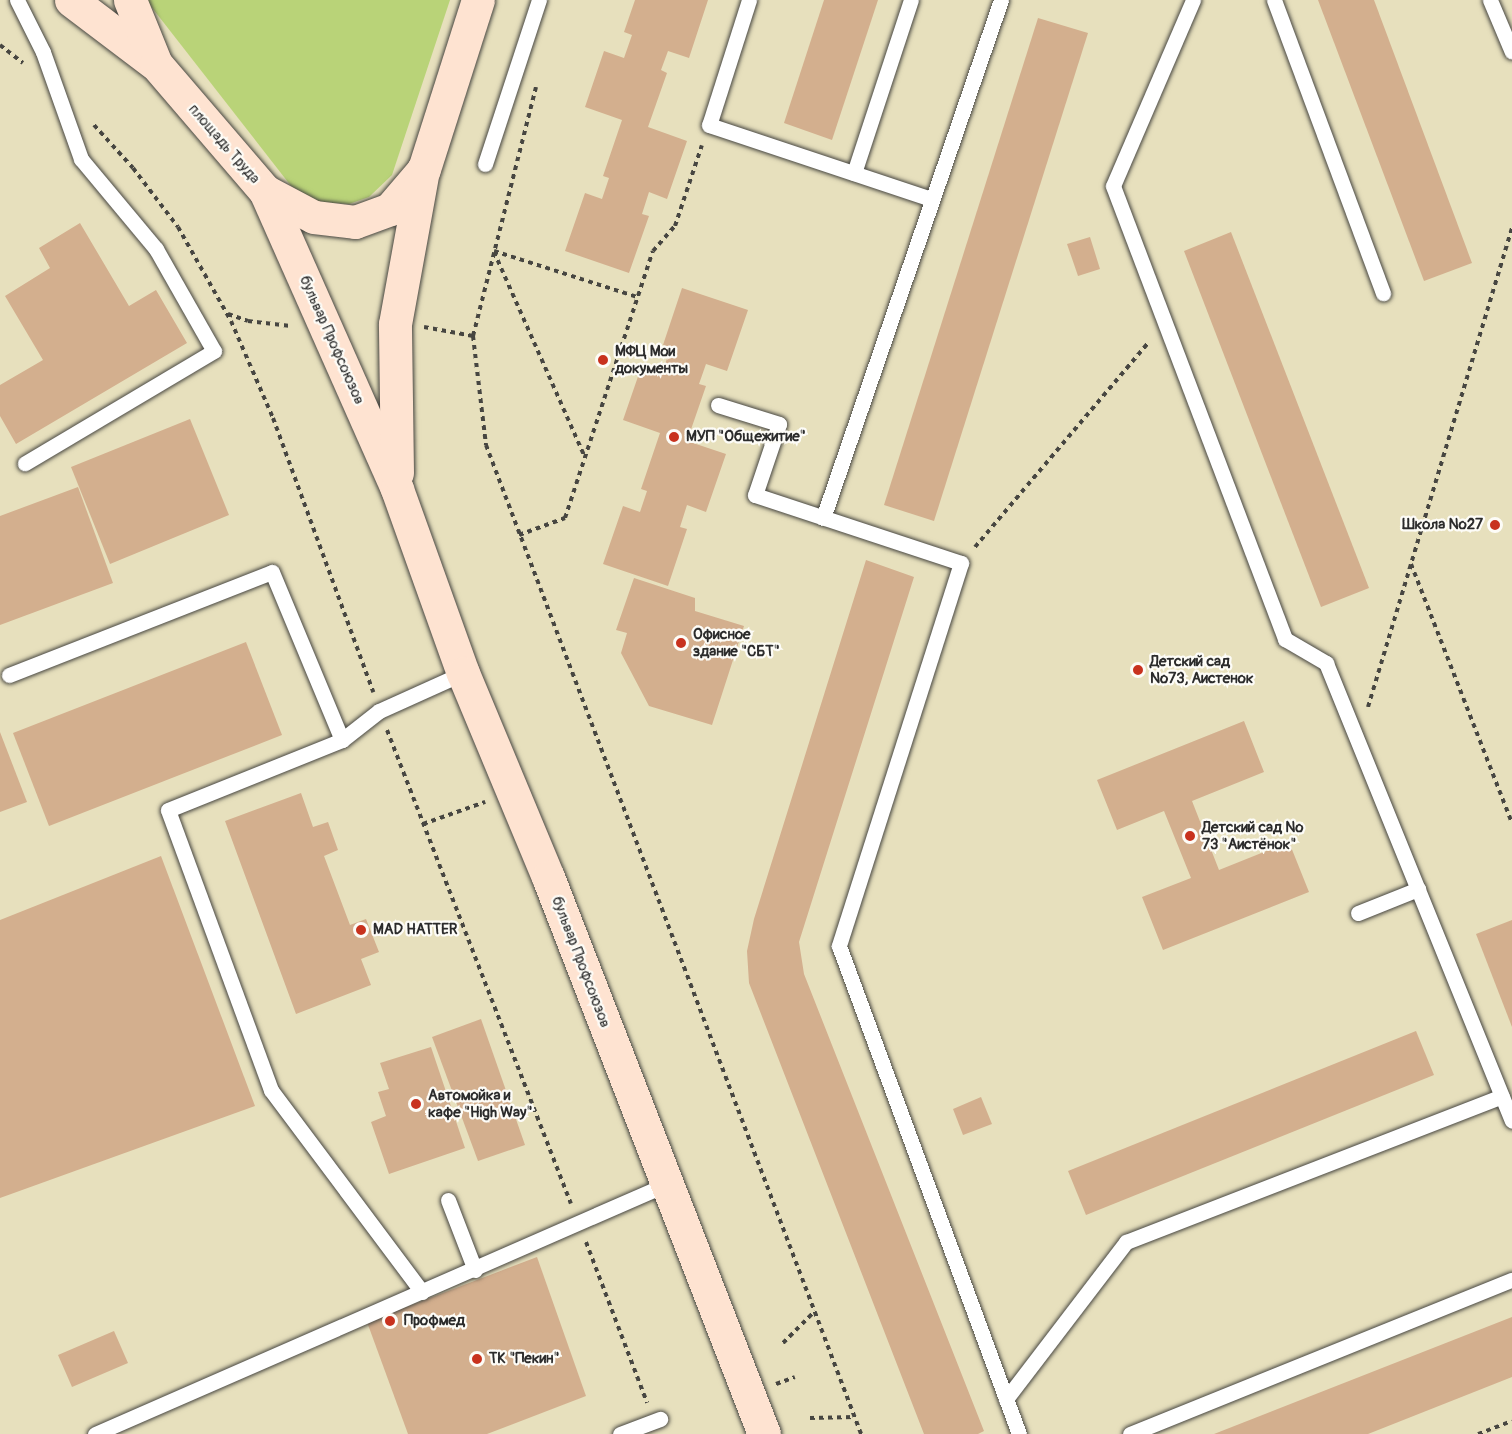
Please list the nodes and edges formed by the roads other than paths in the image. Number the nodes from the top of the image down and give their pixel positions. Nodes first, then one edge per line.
1 (17, 0) edge
2 (71, 0) edge
3 (130, 0) edge
4 (478, 0) edge
5 (539, 0) edge
6 (749, 0) edge
7 (911, 0) edge
8 (1002, 0) edge
9 (1175, 0) edge
10 (1274, 0) edge
11 (1490, 0) edge
12 (1192, 2) edge
13 (1512, 52) edge
14 (156, 64) junction
15 (484, 164) dead end
16 (424, 169) junction
17 (854, 173) junction
18 (265, 191) junction
19 (932, 199) junction
20 (1383, 293) dead end
21 (718, 405) dead end
22 (26, 463) dead end
23 (397, 489) junction
24 (823, 518) junction
25 (463, 673) junction
26 (9, 675) dead end
27 (342, 740) junction
28 (1418, 889) junction
29 (1358, 913) dead end
30 (1502, 1096) junction
31 (1512, 1121) edge
32 (668, 1184) junction
33 (448, 1200) dead end
34 (474, 1270) junction
35 (1512, 1280) edge
36 (422, 1292) junction
37 (1005, 1399) junction
38 (660, 1419) dead end
39 (95, 1434) edge
40 (620, 1434) edge
41 (764, 1434) edge
42 (1019, 1434) edge
43 (1130, 1434) edge

1 - 22 lane
2 - 14 street
3 - 14 street, площадь Труда
4 - 16 street, площадь Труда
5 - 15 lane
6 - 17 lane
7 - 17 lane
8 - 19 lane
9 - 12 lane
10 - 20 lane
11 - 13 lane
12 - 28 lane
14 - 18 street, площадь Труда
16 - 18 street, площадь Труда
16 - 23 street, бульвар Профсоюзов
17 - 19 lane
18 - 23 street, бульвар Профсоюзов
19 - 24 lane
21 - 24 lane
23 - 25 street, бульвар Профсоюзов
24 - 37 lane
25 - 27 lane
25 - 32 street, бульвар Профсоюзов
26 - 27 lane
27 - 36 lane
28 - 29 lane
28 - 30 lane
30 - 31 lane
30 - 37 lane
32 - 34 lane
32 - 41 street, бульвар Профсоюзов
33 - 34 lane
34 - 36 lane
35 - 43 lane
36 - 39 lane
37 - 42 lane
38 - 40 lane

